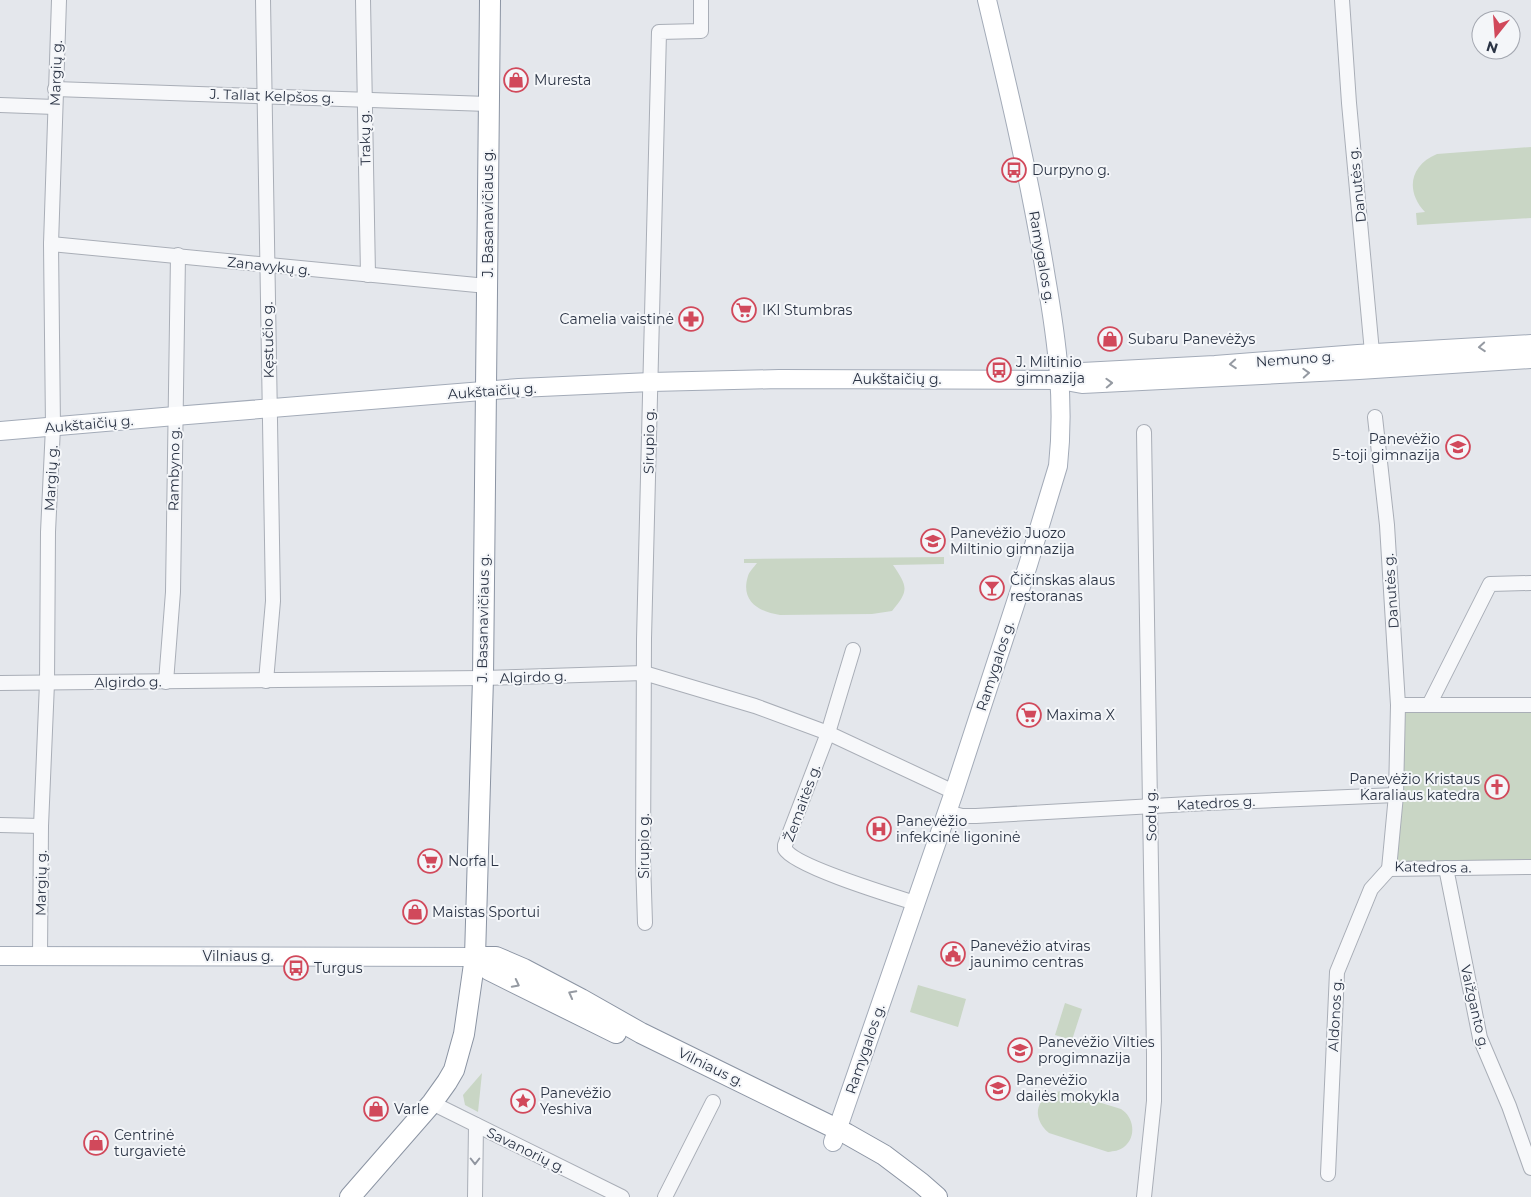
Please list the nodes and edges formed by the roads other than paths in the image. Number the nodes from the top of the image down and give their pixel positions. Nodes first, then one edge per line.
1 (59, 0) edge
2 (263, 0) edge
3 (363, 0) edge
4 (490, 0) edge
5 (701, 0) edge
6 (987, 0) edge
7 (1342, 0) edge
8 (55, 89) junction
9 (264, 96) junction
10 (364, 100) junction
11 (488, 104) junction
12 (0, 105) edge
13 (55, 107) junction
14 (51, 244) junction
15 (178, 255) junction
16 (266, 266) junction
17 (368, 275) junction
18 (487, 286) junction
19 (1531, 344) edge
20 (1531, 359) edge
21 (1373, 361) junction
22 (986, 380) joint
23 (1060, 380) junction
24 (651, 382) junction
25 (487, 390) junction
26 (270, 408) junction
27 (175, 416) junction
28 (1375, 417) dead end
29 (53, 427) junction
30 (0, 431) edge
31 (1144, 432) dead end
32 (1531, 583) edge
33 (853, 650) dead end
34 (644, 673) junction
35 (482, 678) junction
36 (266, 680) junction
37 (166, 682) junction
38 (0, 683) edge
39 (47, 683) junction
40 (1531, 704) edge
41 (1398, 705) junction
42 (1429, 705) junction
43 (828, 733) junction
44 (954, 792) junction
45 (1396, 795) junction
46 (1151, 806) junction
47 (947, 812) junction
48 (0, 825) edge
49 (42, 826) junction
50 (1531, 867) edge
51 (1446, 868) junction
52 (1389, 869) junction
53 (915, 903) junction
54 (645, 923) dead end
55 (0, 956) edge
56 (40, 956) junction
57 (476, 957) junction
58 (714, 1102) dead end
59 (432, 1103) junction
60 (476, 1125) junction
61 (836, 1136) junction
62 (1531, 1168) edge
63 (1328, 1174) dead end
64 (350, 1197) edge
65 (475, 1197) edge
66 (622, 1197) edge
67 (665, 1197) edge
68 (919, 1197) edge
69 (937, 1197) edge
70 (1144, 1197) edge

1 - 8 street, Margių g.
2 - 9 street, Kęstučio g.
3 - 10 street, Trakų g.
4 - 11 highway, J. Basanavičiaus g.
5 - 24 street, Sirupio g.
6 - 23 main road, Ramygalos g.
7 - 21 street, Danutės g.
8 - 9 street, J. Tallat Kelpšos g.
8 - 13 street, Margių g.
9 - 10 street, J. Tallat Kelpšos g.
9 - 16 street, Kęstučio g.
10 - 11 street, J. Tallat Kelpšos g.
10 - 17 street, Trakų g.
11 - 18 highway, J. Basanavičiaus g.
12 - 13 street
13 - 14 street, Margių g.
14 - 15 street, Zanavykų g.
14 - 29 street, Margių g.
15 - 16 street, Zanavykų g.
15 - 27 street, Rambyno g.
16 - 17 street, Zanavykų g.
16 - 26 street, Kęstučio g.
17 - 18 street, Zanavykų g.
18 - 25 highway, J. Basanavičiaus g.
19 -> 21 main road, Nemuno g.
20 - 21 main road, Nemuno g.
21 - 23 main road, Nemuno g.
22 - 23 main road, Nemuno g.
22 - 24 main road, Aukštaičių g.
23 - 44 main road, Ramygalos g.
24 - 25 main road, Aukštaičių g.
24 - 34 street, Sirupio g.
25 - 26 main road, Aukštaičių g.
25 - 35 highway, J. Basanavičiaus g.
26 - 27 main road, Aukštaičių g.
26 - 36 street, Kęstučio g.
27 - 29 main road, Aukštaičių g.
27 - 37 street, Rambyno g.
28 - 41 street, Danutės g.
29 - 30 main road, Aukštaičių g.
29 - 39 street, Margių g.
31 - 46 street, Sodų g.
32 - 42 street
33 - 43 street, Žemaitės g.
34 - 35 street, Algirdo g.
34 - 43 street, Algirdo g.
34 - 54 street, Sirupio g.
35 - 36 street, Algirdo g.
35 - 57 highway, J. Basanavičiaus g.
36 - 37 street, Algirdo g.
37 - 39 street, Algirdo g.
38 - 39 street, Algirdo g.
39 - 49 street, Margių g.
40 - 42 street
41 - 42 street
41 - 45 street, Katedros a.
43 - 44 street, Algirdo g.
43 - 53 street, Žemaitės g.
44 - 47 main road, Ramygalos g.
45 - 46 street, Katedros g.
45 - 52 street, Katedros a.
46 - 47 street, Katedros g.
46 - 70 street, Sodų g.
47 - 53 main road, Ramygalos g.
48 - 49 street
49 - 56 street, Margių g.
50 - 51 street, Katedros a.
51 - 52 street, Katedros a.
51 - 62 street, Vaižganto g.
52 - 63 street, Aldonos g.
53 - 61 main road, Ramygalos g.
55 - 56 main road, Vilniaus g.
56 - 57 main road, Vilniaus g.
57 - 59 highway, J. Basanavičiaus g.
57 - 61 highway, Vilniaus g.
58 - 67 street
59 - 60 street, Savanorių g.
59 - 64 highway, J. Basanavičiaus g.
60 -> 65 street
60 - 66 street, Savanorių g.
61 - 68 highway, Vilniaus g.
61 - 69 highway, Vilniaus g.

